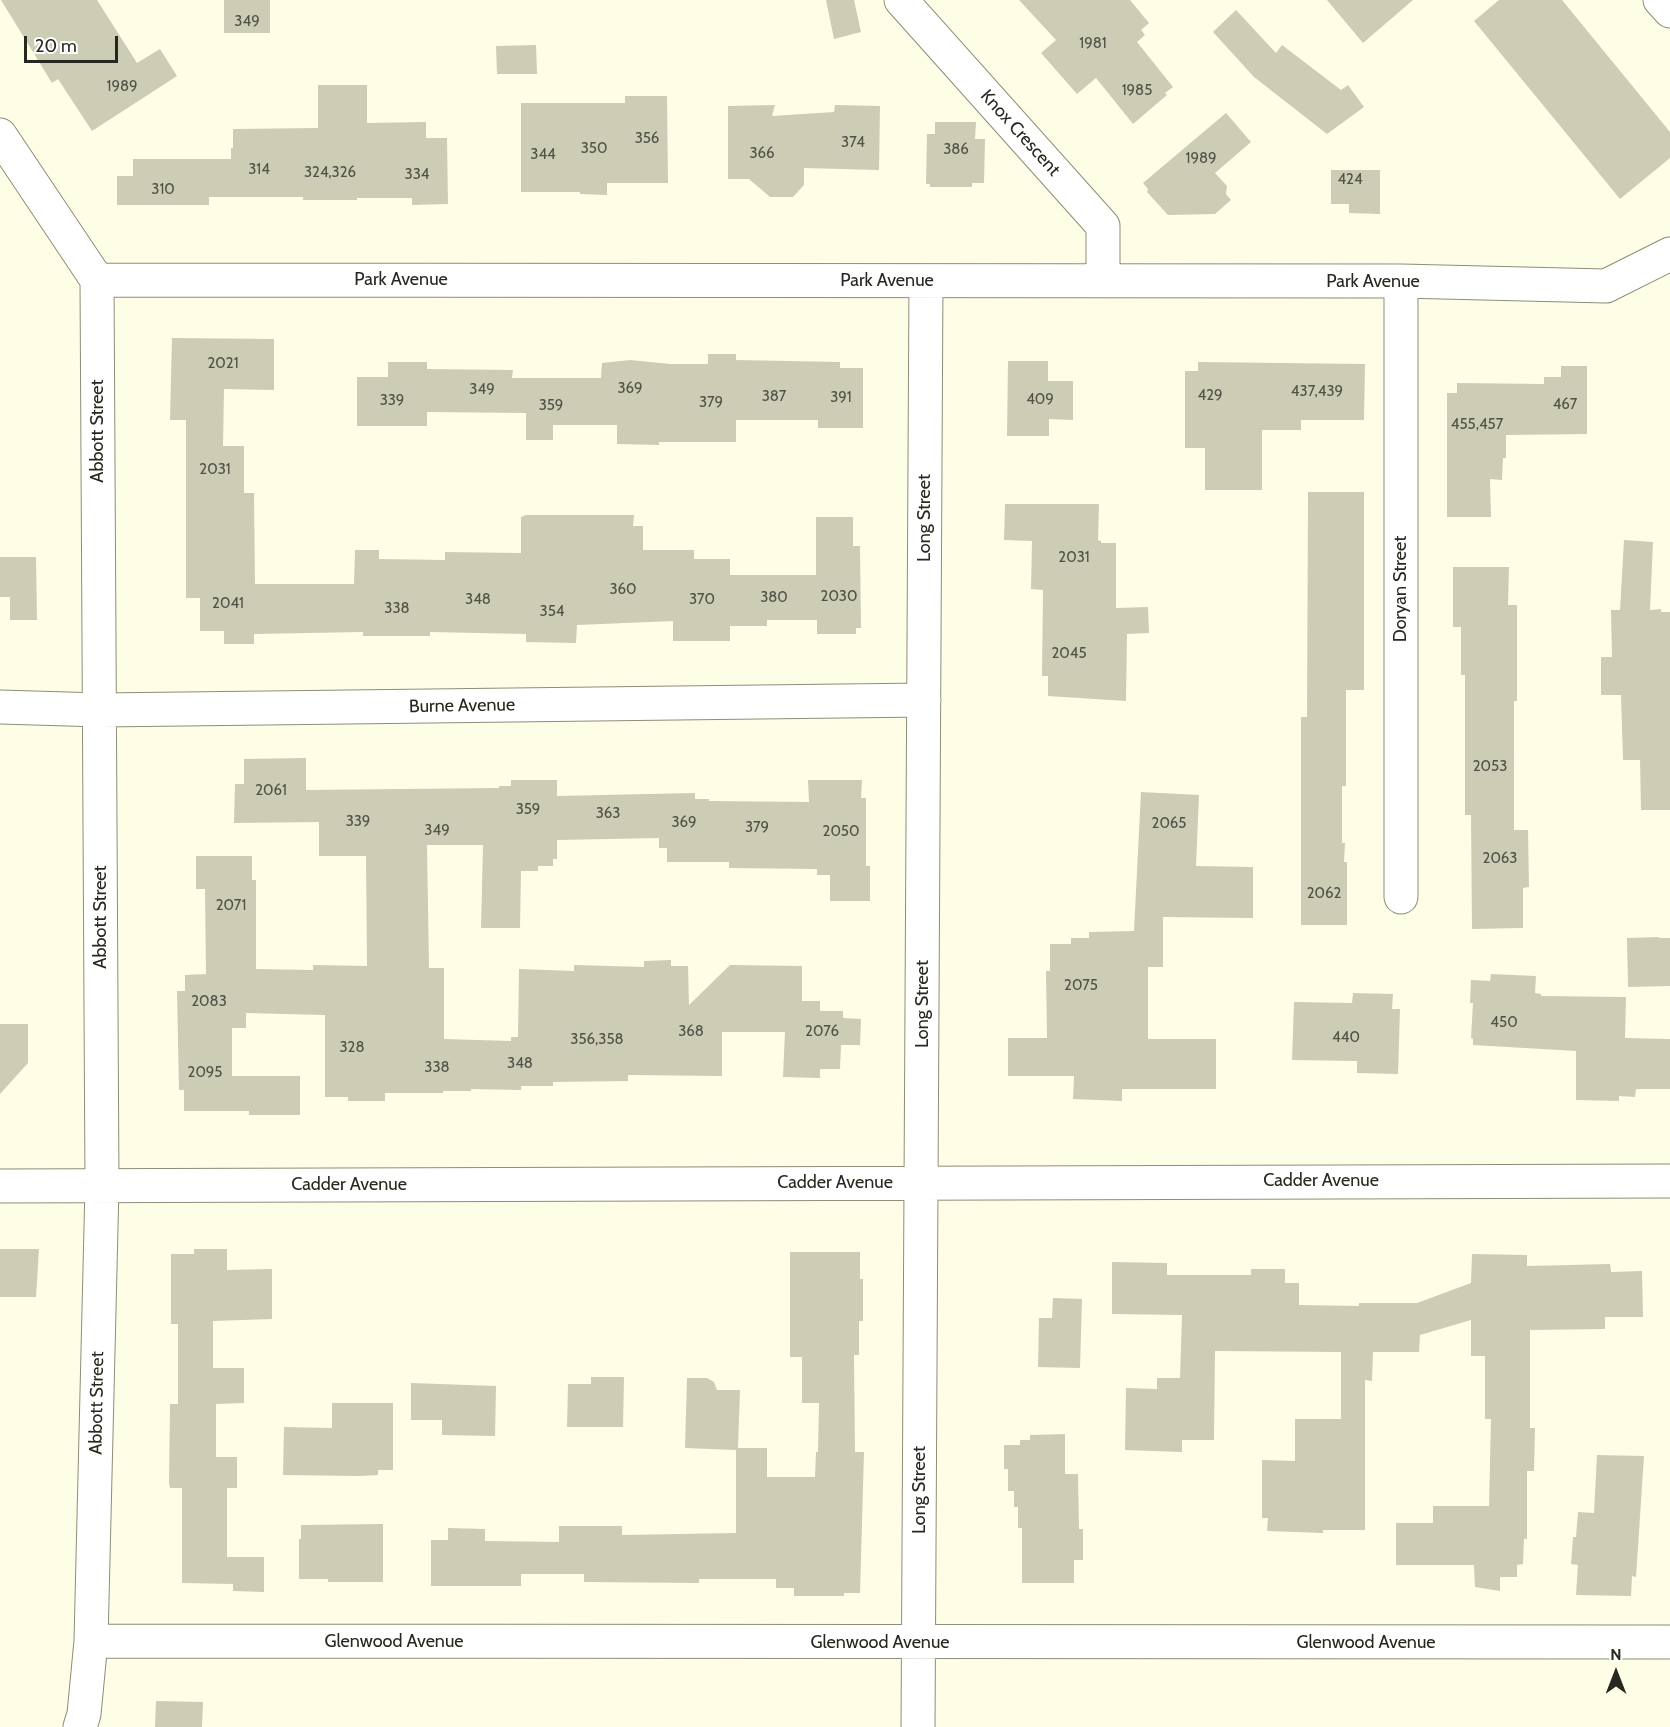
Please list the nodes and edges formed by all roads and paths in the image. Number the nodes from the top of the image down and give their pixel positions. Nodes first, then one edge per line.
1 (901, 0) edge
2 (1660, 0) edge
3 (1670, 11) edge
4 (0, 135) edge
5 (1670, 254) edge
6 (97, 280) junction
7 (926, 281) junction
8 (1103, 281) junction
9 (1401, 281) junction
10 (924, 700) junction
11 (0, 707) edge
12 (101, 710) junction
13 (1401, 897) dead end
14 (1670, 1180) edge
15 (922, 1183) junction
16 (0, 1186) edge
17 (102, 1186) junction
18 (91, 1641) junction
19 (1670, 1642) edge
20 (919, 1643) junction
21 (80, 1727) edge
22 (918, 1727) edge

1 - 8 street, Knox Crescent
2 - 3 street
4 - 6 street
5 - 9 street, Park Avenue
6 - 7 street, Park Avenue
6 - 12 street, Abbott Street
7 - 8 street, Park Avenue
7 - 10 street, Long Street
8 - 9 street, Park Avenue
9 - 13 street, Doryan Street
10 - 12 street, Burne Avenue
10 - 15 street, Long Street
11 - 12 street, Burne Avenue
12 - 17 street, Abbott Street
14 - 15 street, Cadder Avenue
15 - 17 street, Cadder Avenue
15 - 20 street, Long Street
16 - 17 street, Cadder Avenue
17 - 18 street, Abbott Street
18 - 20 street, Glenwood Avenue
18 - 21 street, Abbott Street
19 - 20 street, Glenwood Avenue
20 - 22 street, Long Street

